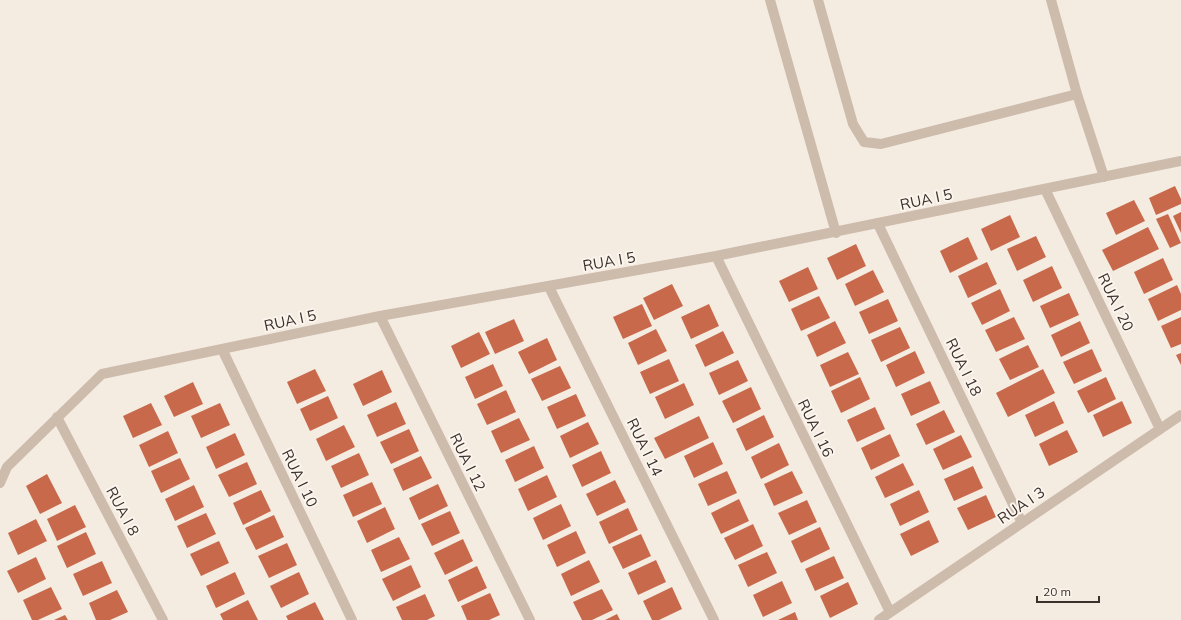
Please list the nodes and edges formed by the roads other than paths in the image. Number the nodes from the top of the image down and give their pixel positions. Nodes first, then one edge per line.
1 (770, 0) edge
2 (818, 0) edge
3 (1051, 0) edge
4 (1077, 94) junction
5 (1181, 161) edge
6 (1104, 177) junction
7 (1045, 189) junction
8 (878, 224) junction
9 (836, 233) junction
10 (716, 256) junction
11 (549, 287) junction
12 (380, 316) junction
13 (222, 349) junction
14 (1181, 415) edge
15 (57, 417) junction
16 (1160, 429) junction
17 (0, 483) edge
18 (1022, 523) junction
19 (890, 612) junction
20 (163, 620) edge
21 (352, 620) edge
22 (530, 620) edge
23 (714, 620) edge
24 (879, 620) edge

1 - 9 street
2 - 4 street
3 - 4 street
4 - 6 street
5 - 6 street, RUA I 5
6 - 7 street, RUA I 5
7 - 8 street, RUA I 5
7 - 16 street, RUA I 20
8 - 9 street, RUA I 5
8 - 18 street, RUA I 18
9 - 10 street, RUA I 5
10 - 11 street, RUA I 5
10 - 19 street, RUA I 16
11 - 12 street, RUA I 5
11 - 23 street, RUA I 14
12 - 13 street, RUA I 5
12 - 22 street, RUA I 12
13 - 15 street, RUA I 5
13 - 21 street, RUA I 10
14 - 16 street, RUA I 3
15 - 17 street, RUA I 5
15 - 20 street, RUA I 8
16 - 18 street, RUA I 3
18 - 19 street, RUA I 3
19 - 24 street, RUA I 3

